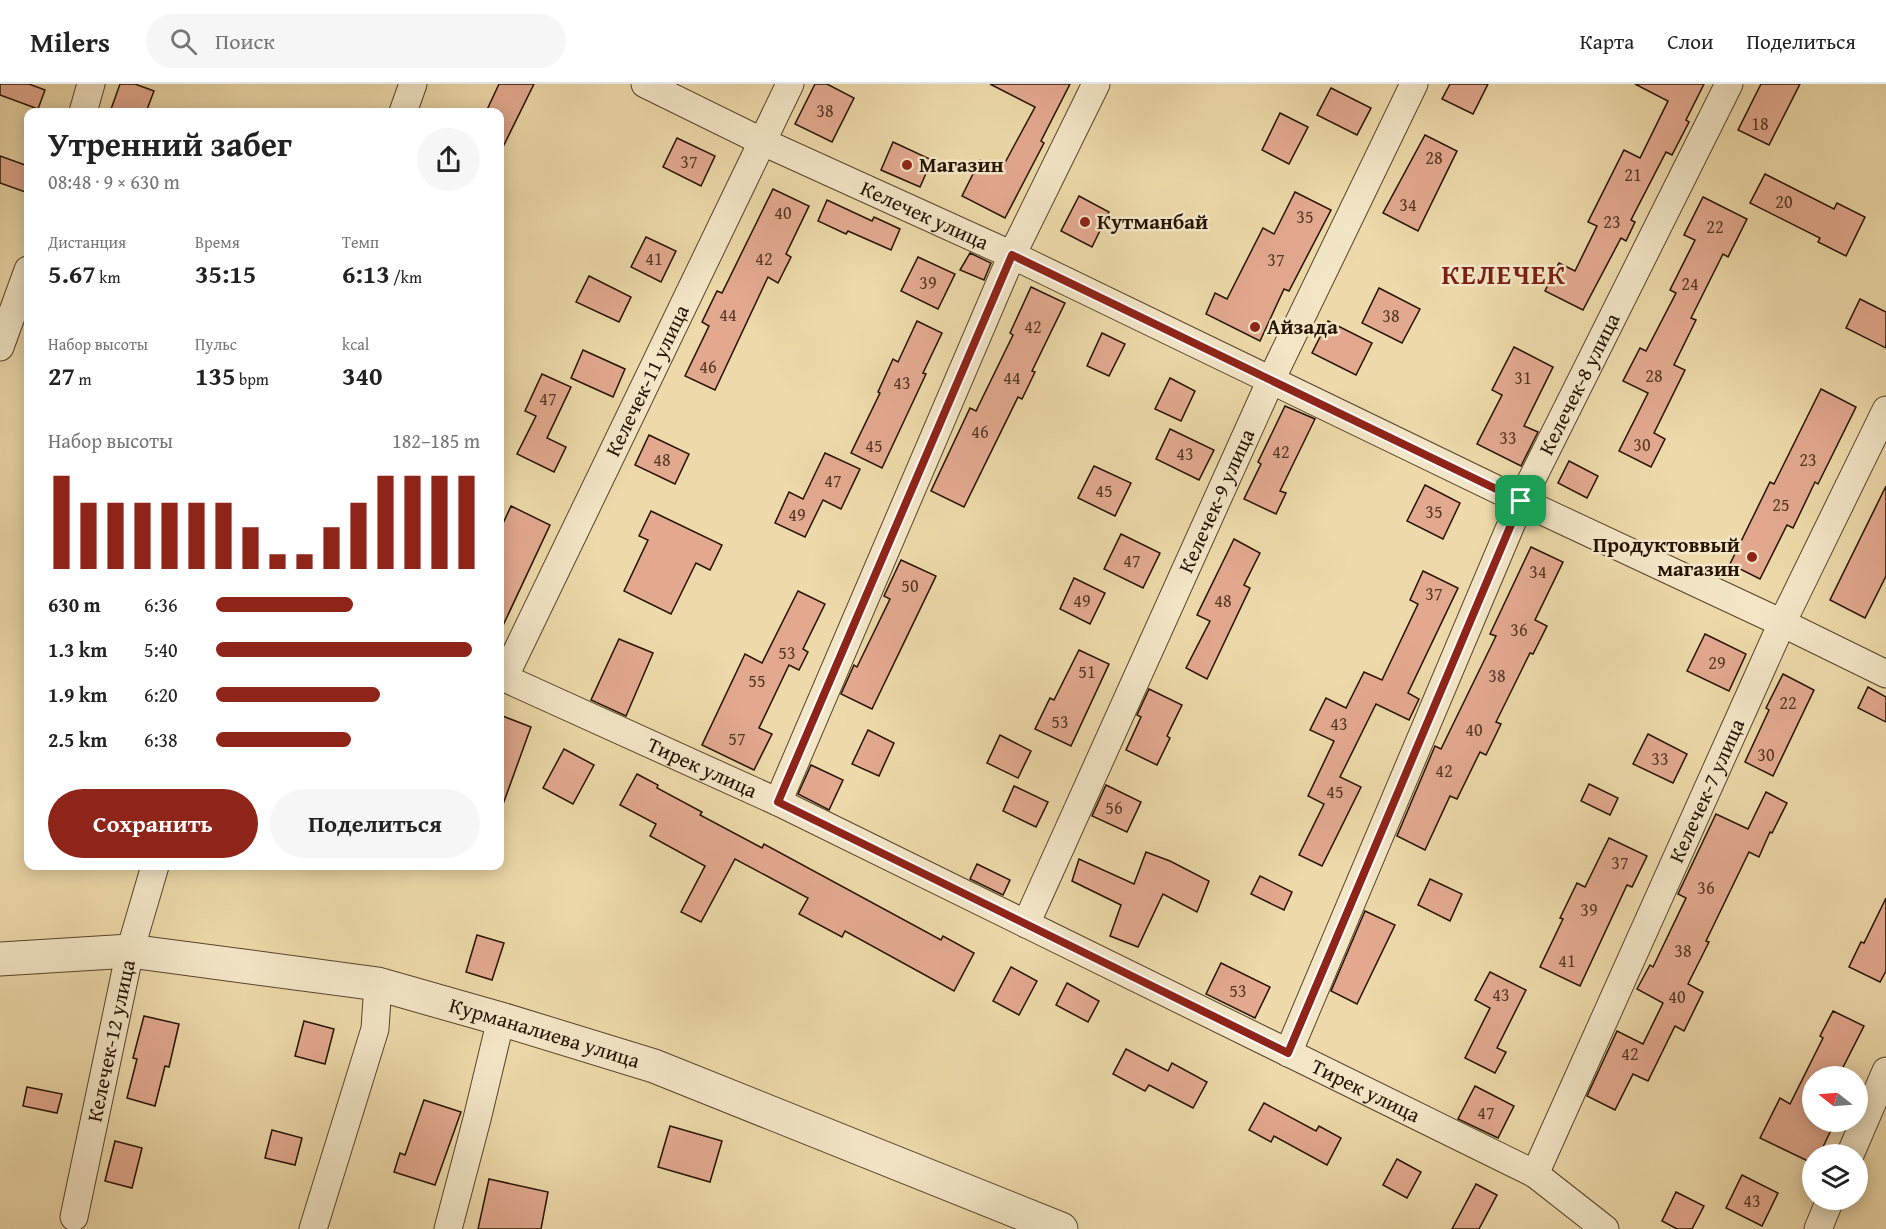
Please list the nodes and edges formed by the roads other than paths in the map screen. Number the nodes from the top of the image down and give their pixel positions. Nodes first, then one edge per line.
1 (91, 84) edge
2 (413, 84) edge
3 (645, 84) edge
4 (790, 84) edge
5 (1096, 84) edge
6 (1414, 84) edge
7 (1730, 84) edge
8 (84, 108) edge
9 (404, 108) edge
10 (763, 141) junction
11 (1012, 255) junction
12 (24, 281) edge
13 (0, 346) edge
14 (1271, 380) junction
15 (1886, 410) edge
16 (1521, 501) junction
17 (1782, 623) junction
18 (504, 673) edge
19 (1886, 674) edge
20 (504, 678) edge
21 (778, 802) junction
22 (154, 870) edge
23 (1026, 924) junction
24 (130, 951) junction
25 (0, 959) edge
26 (378, 984) junction
27 (501, 1019) junction
28 (1288, 1053) junction
29 (1886, 1071) edge
30 (1855, 1144) edge
31 (1535, 1174) junction
32 (1826, 1210) edge
33 (74, 1217) dead end
34 (313, 1229) edge
35 (448, 1229) edge
36 (1061, 1229) edge
37 (1605, 1229) edge
38 (1818, 1229) edge

1 - 8 street
2 - 9 street
3 - 10 street, Келечек улица
4 - 10 street, Келечек-11 улица
5 - 11 street
6 - 14 street, Келечек-9 улица
7 - 16 street, Келечек-8 улица
10 - 11 street, Келечек улица
10 - 18 street, Келечек-11 улица
11 - 14 street, Келечек улица
11 - 21 street
12 - 13 street
14 - 16 street, Келечек улица
14 - 23 street, Келечек-9 улица
15 - 17 street, Келечек-7 улица
16 - 17 street, Келечек улица
16 - 28 street, Келечек-8 улица
17 - 19 street, Келечек улица
17 - 31 street, Келечек-7 улица
20 - 21 street, Тирек улица
21 - 23 street, Тирек улица
22 - 24 street, Келечек-12 улица
23 - 28 street, Тирек улица
24 - 25 street, Курманалиева улица
24 - 26 street, Курманалиева улица
24 - 33 street, Келечек-12 улица
26 - 27 street, Курманалиева улица
26 - 34 street
27 - 35 street
27 - 36 street, Курманалиева улица
28 - 31 street, Тирек улица
29 - 30 street
31 - 37 street, Тирек улица
32 - 38 street

